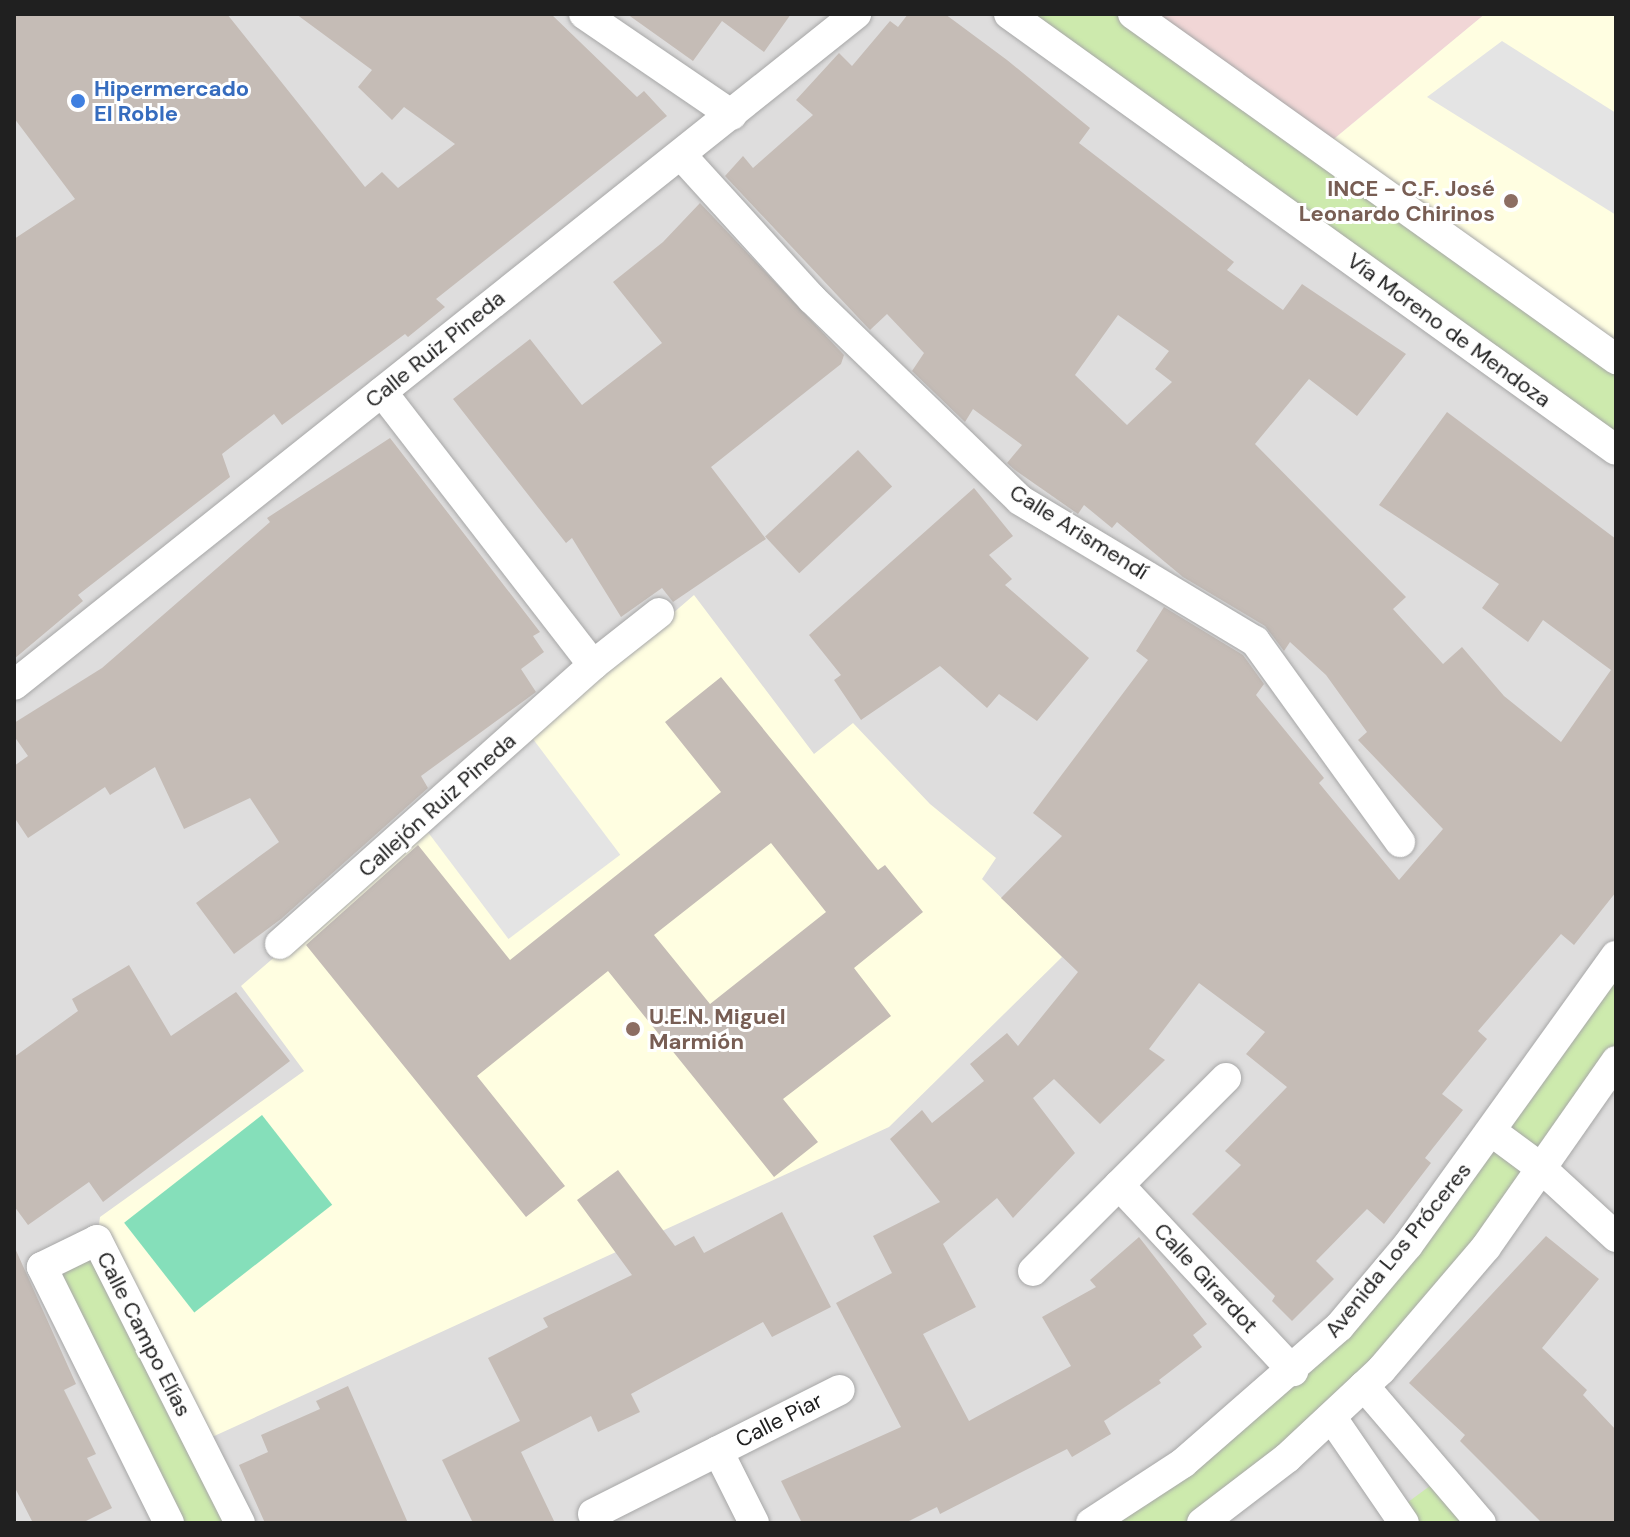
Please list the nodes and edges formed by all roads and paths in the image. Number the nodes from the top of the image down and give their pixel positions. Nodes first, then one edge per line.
1 (584, 14) edge
2 (856, 14) edge
3 (1009, 14) edge
4 (1133, 14) edge
5 (732, 115) junction
6 (681, 155) junction
7 (1616, 359) edge
8 (382, 392) junction
9 (1616, 450) edge
10 (659, 613) dead end
11 (593, 665) junction
12 (14, 685) edge
13 (1400, 842) dead end
14 (280, 944) dead end
15 (1616, 956) edge
16 (1616, 1061) edge
17 (1226, 1078) dead end
18 (1491, 1131) junction
19 (1541, 1168) junction
20 (1119, 1185) junction
21 (1616, 1237) edge
22 (1033, 1271) dead end
23 (1293, 1371) junction
24 (1364, 1386) junction
25 (840, 1390) dead end
26 (1332, 1418) junction
27 (718, 1451) junction
28 (593, 1514) dead end
29 (169, 1523) edge
30 (240, 1523) edge
31 (754, 1523) edge
32 (1091, 1523) edge
33 (1202, 1523) edge
34 (1404, 1523) edge
35 (1481, 1523) edge

1 - 5 street
2 - 5 street, Calle Ruiz Pineda
3 - 9 street, Vía Moreno de Mendoza
4 - 7 street
5 - 6 street, Calle Ruiz Pineda
6 - 8 street, Calle Ruiz Pineda
6 - 13 street, Calle Arismendí
8 - 11 street
8 - 12 street, Calle Ruiz Pineda
10 - 11 street, Callejón Ruiz Pineda
11 - 14 street, Callejón Ruiz Pineda
15 - 18 street, Avenida Los Próceres
16 - 19 street
17 - 20 street
18 - 19 street
18 - 23 street, Avenida Los Próceres
19 - 21 street
19 - 24 street
20 - 22 street
20 - 23 street, Calle Girardot
23 - 32 street, Avenida Los Próceres
24 - 26 street
24 - 35 street
25 - 27 street, Calle Piar
26 - 33 street
26 - 34 street
27 - 28 street, Calle Piar
27 - 31 street, Calle Piar
29 - 30 street, Calle Campo Elías

